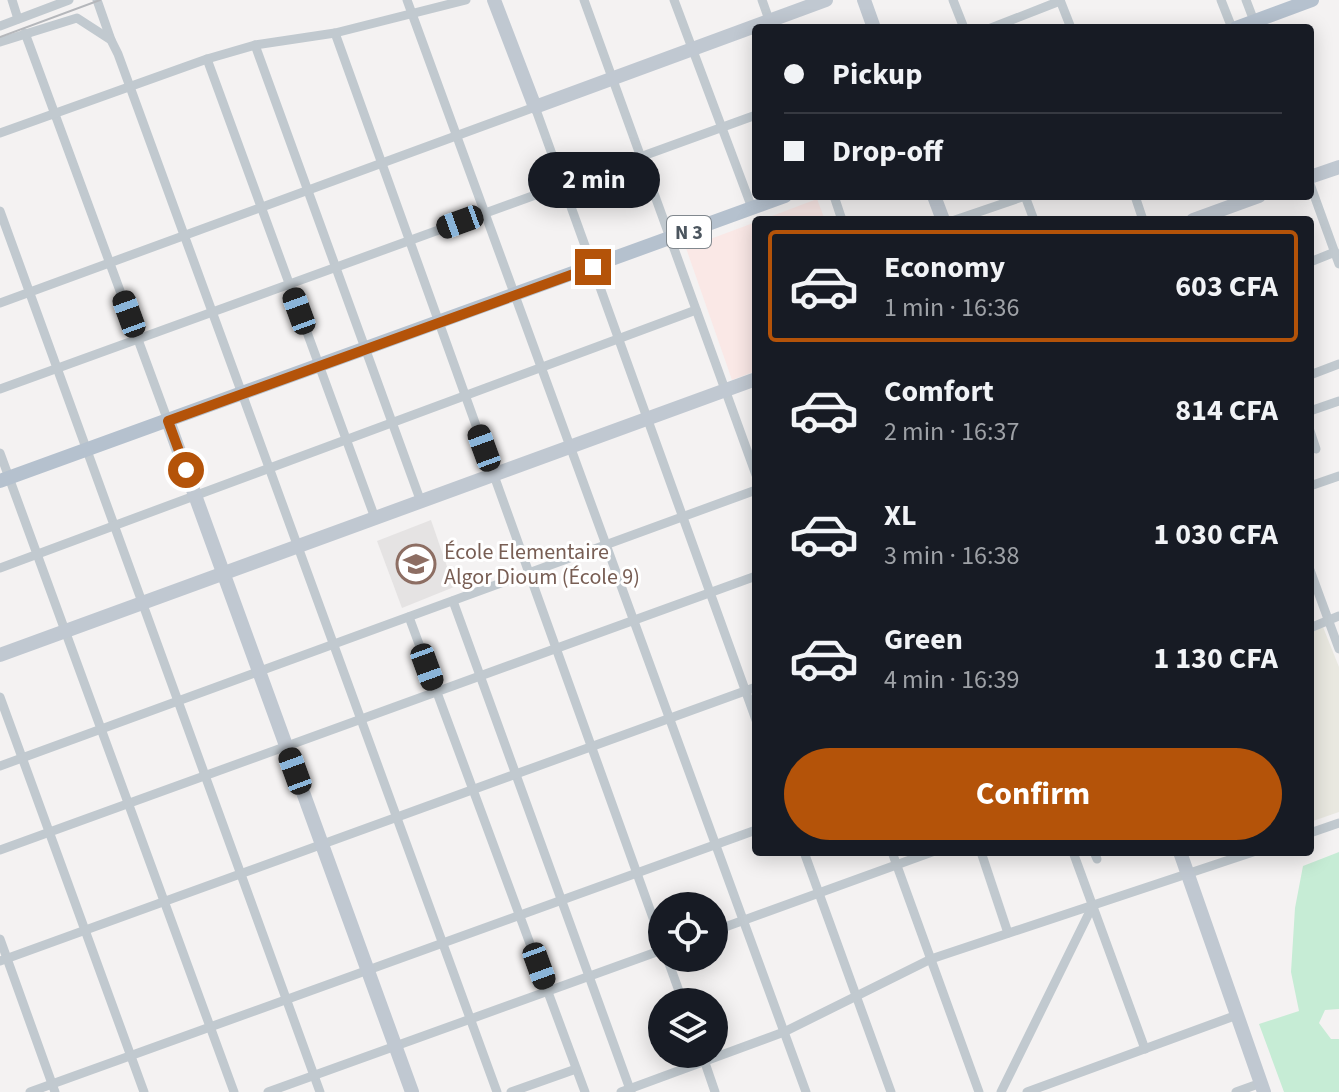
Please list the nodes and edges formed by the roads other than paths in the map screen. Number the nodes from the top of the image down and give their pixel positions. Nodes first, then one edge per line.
1 (12, 0) edge
2 (69, 0) edge
3 (97, 0) edge
4 (407, 0) edge
5 (466, 0) edge
6 (494, 0) edge
7 (584, 0) edge
8 (674, 0) edge
9 (762, 0) edge
10 (826, 0) edge
11 (864, 0) edge
12 (953, 0) edge
13 (1221, 0) edge
14 (1246, 0) edge
15 (1312, 0) edge
16 (1060, 1) edge
17 (412, 14) junction
18 (18, 19) junction
19 (1258, 23) edge
20 (771, 24) edge
21 (873, 24) edge
22 (962, 24) edge
23 (1001, 24) edge
24 (1069, 24) edge
25 (1232, 24) edge
26 (0, 26) edge
27 (752, 30) edge
28 (25, 33) junction
29 (335, 33) junction
30 (111, 40) junction
31 (0, 42) edge
32 (255, 45) junction
33 (692, 49) junction
34 (207, 59) junction
35 (613, 79) junction
36 (131, 84) junction
37 (535, 107) junction
38 (54, 113) junction
39 (752, 116) edge
40 (722, 127) junction
41 (0, 133) edge
42 (457, 136) junction
43 (641, 156) junction
44 (382, 163) junction
45 (1339, 167) edge
46 (1314, 174) edge
47 (563, 185) junction
48 (1314, 185) edge
49 (308, 190) junction
50 (774, 200) edge
51 (1013, 200) edge
52 (1250, 200) edge
53 (261, 207) junction
54 (752, 208) junction
55 (0, 211) edge
56 (485, 213) junction
57 (967, 216) edge
58 (1214, 216) edge
59 (186, 235) junction
60 (671, 238) junction
61 (410, 240) junction
62 (1335, 252) junction
63 (1314, 260) edge
64 (110, 263) junction
65 (1339, 264) edge
66 (336, 267) junction
67 (593, 267) junction
68 (289, 283) junction
69 (30, 293) junction
70 (515, 295) junction
71 (0, 303) edge
72 (696, 310) junction
73 (214, 311) junction
74 (439, 323) junction
75 (138, 339) junction
76 (618, 339) junction
77 (365, 350) junction
78 (1339, 364) edge
79 (319, 366) junction
80 (541, 367) junction
81 (57, 368) junction
82 (1314, 373) edge
83 (752, 381) edge
84 (0, 389) edge
85 (726, 391) junction
86 (244, 393) junction
87 (465, 395) junction
88 (1339, 401) edge
89 (1314, 410) edge
90 (647, 419) junction
91 (168, 421) junction
92 (392, 423) junction
93 (346, 439) junction
94 (1314, 443) edge
95 (570, 447) junction
96 (1316, 449) dead end
97 (87, 450) junction
98 (0, 453) edge
99 (752, 464) edge
100 (271, 467) junction
101 (494, 475) junction
102 (1339, 476) edge
103 (5, 480) edge
104 (1314, 485) edge
105 (752, 491) edge
106 (195, 495) junction
107 (421, 502) junction
108 (683, 517) junction
109 (375, 518) junction
110 (114, 525) junction
111 (606, 545) junction
112 (299, 546) junction
113 (37, 554) junction
114 (0, 568) edge
115 (529, 573) junction
116 (224, 574) junction
117 (752, 577) edge
118 (1314, 578) edge
119 (710, 593) junction
120 (453, 601) junction
121 (142, 603) junction
122 (409, 617) junction
123 (1334, 618) edge
124 (633, 620) junction
125 (1314, 626) edge
126 (65, 631) junction
127 (335, 644) junction
128 (556, 648) junction
129 (1339, 649) edge
130 (0, 655) edge
131 (259, 671) junction
132 (480, 676) junction
133 (752, 688) edge
134 (745, 691) junction
135 (436, 692) junction
136 (0, 697) edge
137 (178, 701) junction
138 (752, 709) edge
139 (669, 718) junction
140 (362, 719) junction
141 (101, 729) junction
142 (286, 746) junction
143 (591, 747) junction
144 (22, 758) junction
145 (0, 766) edge
146 (516, 774) junction
147 (205, 776) junction
148 (472, 790) junction
149 (128, 804) junction
150 (398, 817) junction
151 (1339, 823) edge
152 (752, 832) edge
153 (1314, 832) edge
154 (49, 833) junction
155 (322, 844) junction
156 (716, 845) junction
157 (0, 850) edge
158 (805, 856) edge
159 (894, 856) edge
160 (921, 856) edge
161 (982, 856) edge
162 (1075, 856) edge
163 (1181, 856) edge
164 (1241, 856) edge
165 (897, 865) junction
166 (637, 873) junction
167 (241, 874) junction
168 (1188, 874) junction
169 (818, 893) junction
170 (562, 900) junction
171 (164, 901) junction
172 (648, 904) edge
173 (1093, 905) junction
174 (520, 915) junction
175 (743, 920) junction
176 (728, 926) edge
177 (85, 930) junction
178 (1008, 933) junction
179 (0, 939) edge
180 (443, 943) junction
181 (648, 955) edge
182 (931, 959) junction
183 (4, 960) edge
184 (368, 970) junction
185 (589, 976) junction
186 (548, 991) junction
187 (858, 998) junction
188 (286, 1000) junction
189 (1237, 1015) junction
190 (471, 1019) junction
191 (210, 1027) junction
192 (784, 1032) junction
193 (395, 1046) junction
194 (1145, 1049) junction
195 (728, 1050) edge
196 (131, 1056) junction
197 (680, 1068) edge
198 (707, 1068) edge
199 (576, 1069) junction
200 (314, 1076) junction
201 (54, 1088) edge
202 (1262, 1088) edge
203 (627, 1091) edge
204 (30, 1092) edge
205 (144, 1092) edge
206 (234, 1092) edge
207 (268, 1092) edge
208 (320, 1092) edge
209 (412, 1092) edge
210 (497, 1092) edge
211 (511, 1092) edge
212 (585, 1092) edge
213 (715, 1092) edge
214 (806, 1092) edge
215 (891, 1092) edge
216 (979, 1092) edge
217 (1001, 1092) edge
218 (1027, 1092) edge
219 (1236, 1092) edge

1 - 18 street
2 - 18 street
3 - 30 street
4 - 17 street
5 - 17 street
6 - 37 street
7 - 35 street
8 - 33 street
9 - 20 street
10 - 20 street
11 - 21 street
12 - 22 street
13 - 25 street
14 - 19 street
15 - 19 main road
16 - 23 street
16 - 24 street
17 - 29 street
17 - 42 street
18 - 26 street
27 - 33 street
28 - 30 street
28 - 31 street
28 - 38 street
29 - 32 street
29 - 44 street
30 - 36 street
32 - 34 street
32 - 49 street
33 - 35 street
33 - 40 street
34 - 36 street
34 - 53 street
35 - 37 street
35 - 43 street
36 - 38 street
36 - 59 street
37 - 42 street
37 - 47 street
38 - 41 street
38 - 64 street
39 - 40 street
40 - 43 street
40 - 54 street
42 - 44 street
42 - 56 street
43 - 47 street
43 - 60 street
44 - 49 street
44 - 61 street
45 - 46 street
47 - 56 street
47 - 67 street
48 - 62 street
49 - 53 street
49 - 66 street
50 - 54 main road, N 3
51 - 57 street
52 - 58 street
53 - 59 street
53 - 68 street
54 - 60 main road, N 3
55 - 69 street
56 - 61 street
56 - 70 street
59 - 64 street
59 - 73 street
60 - 67 main road, N 3
60 - 72 street
61 - 66 street
61 - 74 street
62 - 63 street
62 - 65 street
64 - 69 street
64 - 75 street
66 - 68 street
66 - 77 street
67 - 70 main road, N 3
67 - 76 street
68 - 73 street
68 - 79 street
69 - 71 street
69 - 81 street
70 - 74 main road, N 3
70 - 80 street
72 - 76 street
72 - 85 street
73 - 75 street
73 - 86 street
74 - 77 main road, N 3
74 - 87 street
75 - 81 street
75 - 91 street
76 - 80 street
76 - 90 street
77 - 79 main road, N 3
77 - 92 street
78 - 82 street
79 - 86 main road, N 3
79 - 93 street
80 - 87 street
80 - 95 street
81 - 84 street
81 - 97 street
83 - 85 street
85 - 90 street
85 - 99 street
86 - 91 main road, N 3
86 - 100 street
87 - 92 street
87 - 101 street
88 - 89 street
90 - 95 street
90 - 108 street
91 - 97 main road, N 3
91 - 106 street
92 - 93 street
92 - 107 street
93 - 100 street
93 - 109 street
94 - 96 street
95 - 101 street
95 - 111 street
97 - 103 main road, N 3
97 - 110 street
98 - 103 street
100 - 106 street
100 - 112 street
101 - 107 street
101 - 115 street
102 - 104 street
103 - 113 street
105 - 108 street
106 - 110 street
106 - 116 street
107 - 109 street
108 - 111 street
108 - 119 street
109 - 112 street
110 - 113 street
110 - 121 street
111 - 115 street
111 - 124 street
112 - 116 street
112 - 127 street
113 - 114 street
113 - 126 street
115 - 120 street
115 - 128 street
116 - 121 street
116 - 131 street
117 - 119 street
118 - 123 street
119 - 124 street
119 - 134 street
120 - 122 street
120 - 132 street
121 - 126 street
121 - 137 street
122 - 127 street
122 - 135 street
123 - 125 street
123 - 129 street
124 - 128 street
124 - 139 street
126 - 130 street
126 - 141 street
127 - 131 street
127 - 140 street
128 - 132 street
128 - 143 street
131 - 137 street
131 - 142 street
132 - 135 street
132 - 146 street
133 - 134 street
134 - 138 street
134 - 139 street
135 - 140 street
135 - 148 street
136 - 144 street
137 - 141 street
137 - 147 street
139 - 143 street
139 - 156 street
140 - 142 street
140 - 150 street
141 - 144 street
141 - 149 street
142 - 147 street
142 - 155 street
143 - 146 street
143 - 166 street
144 - 145 street
144 - 154 street
146 - 148 street
146 - 170 street
147 - 149 street
147 - 167 street
148 - 150 street
148 - 174 street
149 - 154 street
149 - 171 street
150 - 155 street
150 - 180 street
151 - 153 street
152 - 156 street
154 - 157 street
154 - 177 street
155 - 167 street
155 - 184 street
156 - 166 street
156 - 175 street
158 - 169 street
159 - 165 street
160 - 165 street
161 - 178 street
162 - 173 street
163 - 168 street
164 - 168 street
165 - 169 street
165 - 182 street
166 - 170 street
166 - 172 street
167 - 171 street
167 - 188 street
168 - 173 street
168 - 189 street
169 - 175 street
169 - 187 street
170 - 174 street
170 - 185 street
171 - 177 street
171 - 191 street
173 - 178 street
173 - 194 street
173 - 217 street
174 - 180 street
174 - 186 street
175 - 176 street
175 - 192 street
177 - 183 street
177 - 196 street
178 - 182 street
179 - 183 street
180 - 184 street
180 - 190 street
181 - 185 street
182 - 187 street
182 - 216 street
183 - 201 street
184 - 188 street
184 - 193 street
185 - 186 street
185 - 203 street
186 - 190 street
186 - 199 street
187 - 192 street
187 - 215 street
188 - 191 street
188 - 200 street
189 - 194 street
189 - 202 street
190 - 193 street
190 - 210 street
191 - 196 street
191 - 206 street
192 - 195 street
192 - 214 street
193 - 200 street
193 - 209 street
194 - 218 street
196 - 201 street
196 - 205 street
197 - 203 street
198 - 213 street
199 - 211 street
199 - 212 street
200 - 207 street
200 - 208 street
201 - 204 street
202 - 219 street

